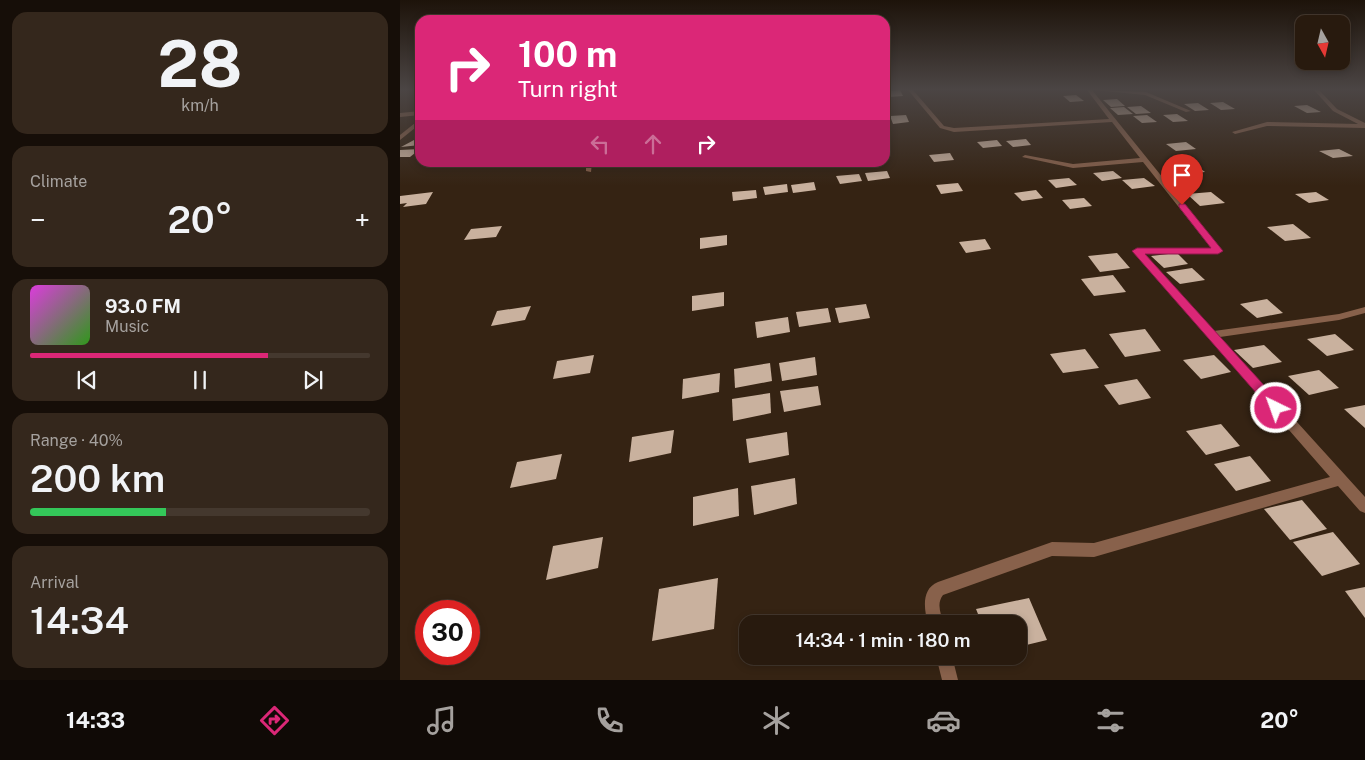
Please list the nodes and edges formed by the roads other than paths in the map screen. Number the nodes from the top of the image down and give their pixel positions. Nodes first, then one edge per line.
1 (937, 122) edge
2 (1085, 122) edge
3 (1114, 122) edge
4 (1357, 122) edge
5 (415, 124) edge
6 (1235, 132) dead end
7 (400, 138) edge
8 (1025, 157) dead end
9 (1145, 160) junction
10 (589, 167) edge
11 (589, 172) dead end
12 (1365, 310) edge
13 (1211, 335) junction
14 (1341, 480) junction
15 (1365, 507) edge
16 (935, 615) edge
17 (946, 665) edge
18 (950, 680) edge

1 - 2 street
3 - 9 street
4 - 6 street
5 - 7 street
8 - 9 street
9 - 13 street
10 - 11 street
12 - 13 street
13 - 14 street
14 - 15 street
14 - 16 street
17 - 18 street

